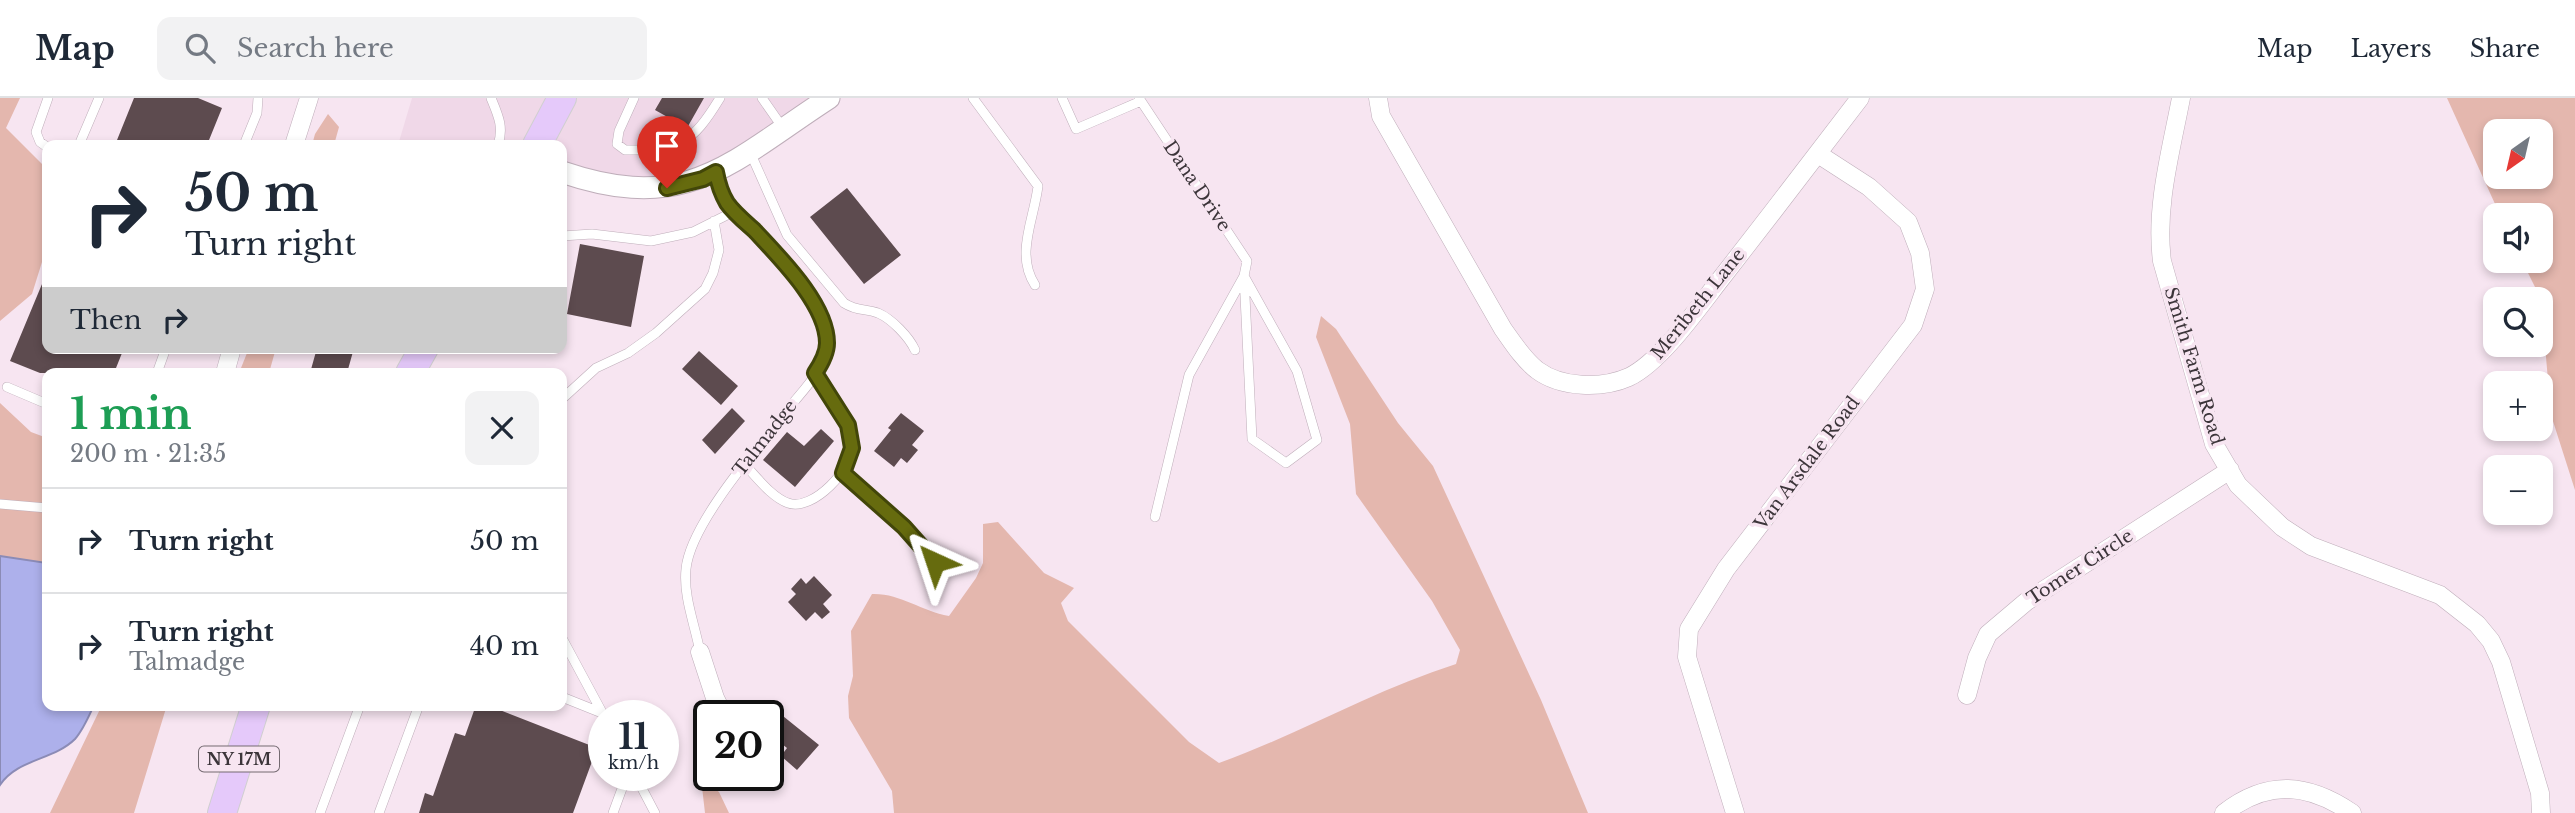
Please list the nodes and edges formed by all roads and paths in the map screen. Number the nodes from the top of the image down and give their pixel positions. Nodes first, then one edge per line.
1 (48, 98) edge
2 (99, 98) edge
3 (258, 98) edge
4 (309, 98) edge
5 (491, 98) edge
6 (562, 98) edge
7 (634, 98) edge
8 (720, 98) edge
9 (762, 98) edge
10 (829, 98) edge
11 (973, 98) edge
12 (1062, 98) edge
13 (1378, 98) edge
14 (1860, 98) edge
15 (2181, 98) edge
16 (1140, 99) edge
17 (783, 128) junction
18 (81, 140) edge
19 (246, 140) edge
20 (296, 140) edge
21 (499, 140) edge
22 (540, 140) edge
23 (42, 143) edge
24 (750, 150) junction
25 (1818, 154) junction
26 (716, 172) junction
27 (567, 173) edge
28 (735, 211) junction
29 (714, 221) junction
30 (567, 236) edge
31 (1244, 275) junction
32 (1035, 285) dead end
33 (915, 350) dead end
34 (815, 373) junction
35 (7, 387) dead end
36 (567, 394) edge
37 (42, 402) edge
38 (744, 464) junction
39 (2230, 470) junction
40 (843, 473) junction
41 (0, 504) edge
42 (42, 508) edge
43 (1155, 517) dead end
44 (935, 562) dead end
45 (567, 647) edge
46 (700, 652) joint
47 (1967, 695) dead end
48 (567, 700) edge
49 (595, 700) edge
50 (716, 700) edge
51 (588, 709) edge
52 (254, 711) edge
53 (358, 711) edge
54 (417, 711) edge
55 (621, 791) edge
56 (643, 791) edge
57 (222, 813) edge
58 (320, 813) edge
59 (379, 813) edge
60 (612, 813) edge
61 (655, 813) edge
62 (1735, 813) edge
63 (2224, 813) edge
64 (2352, 813) edge
65 (2541, 813) edge

1 - 23 lane
2 - 18 lane
3 - 19 lane
4 - 20 street
5 - 21 lane
6 - 22 main road
7 - 8 lane
9 - 17 lane
10 - 17 street
11 - 32 lane
12 - 16 lane
13 - 25 street, Meribeth Lane
14 - 25 street, Meribeth Lane
15 - 39 street, Smith Farm Road
16 - 31 lane, Dana Drive
17 - 24 street
24 - 26 street
24 - 33 lane
25 - 62 street, Van Arsdale Road
26 - 27 street
26 - 28 lane, Talmadge
28 - 29 lane
28 - 34 lane, Talmadge
29 - 30 lane
29 - 36 lane
31 - 31 lane
31 - 43 lane
34 - 38 lane, Talmadge
34 - 40 lane
35 - 37 lane
38 - 40 lane
38 - 46 lane, Talmadge
39 - 47 street, Tomer Circle
39 - 65 street, Smith Farm Road
40 - 44 lane
41 - 42 lane
45 - 49 lane
46 - 50 street
48 - 51 lane
52 - 57 main road, NY 17M
53 - 58 lane
54 - 59 lane
55 - 60 lane
56 - 61 lane
63 - 64 street

